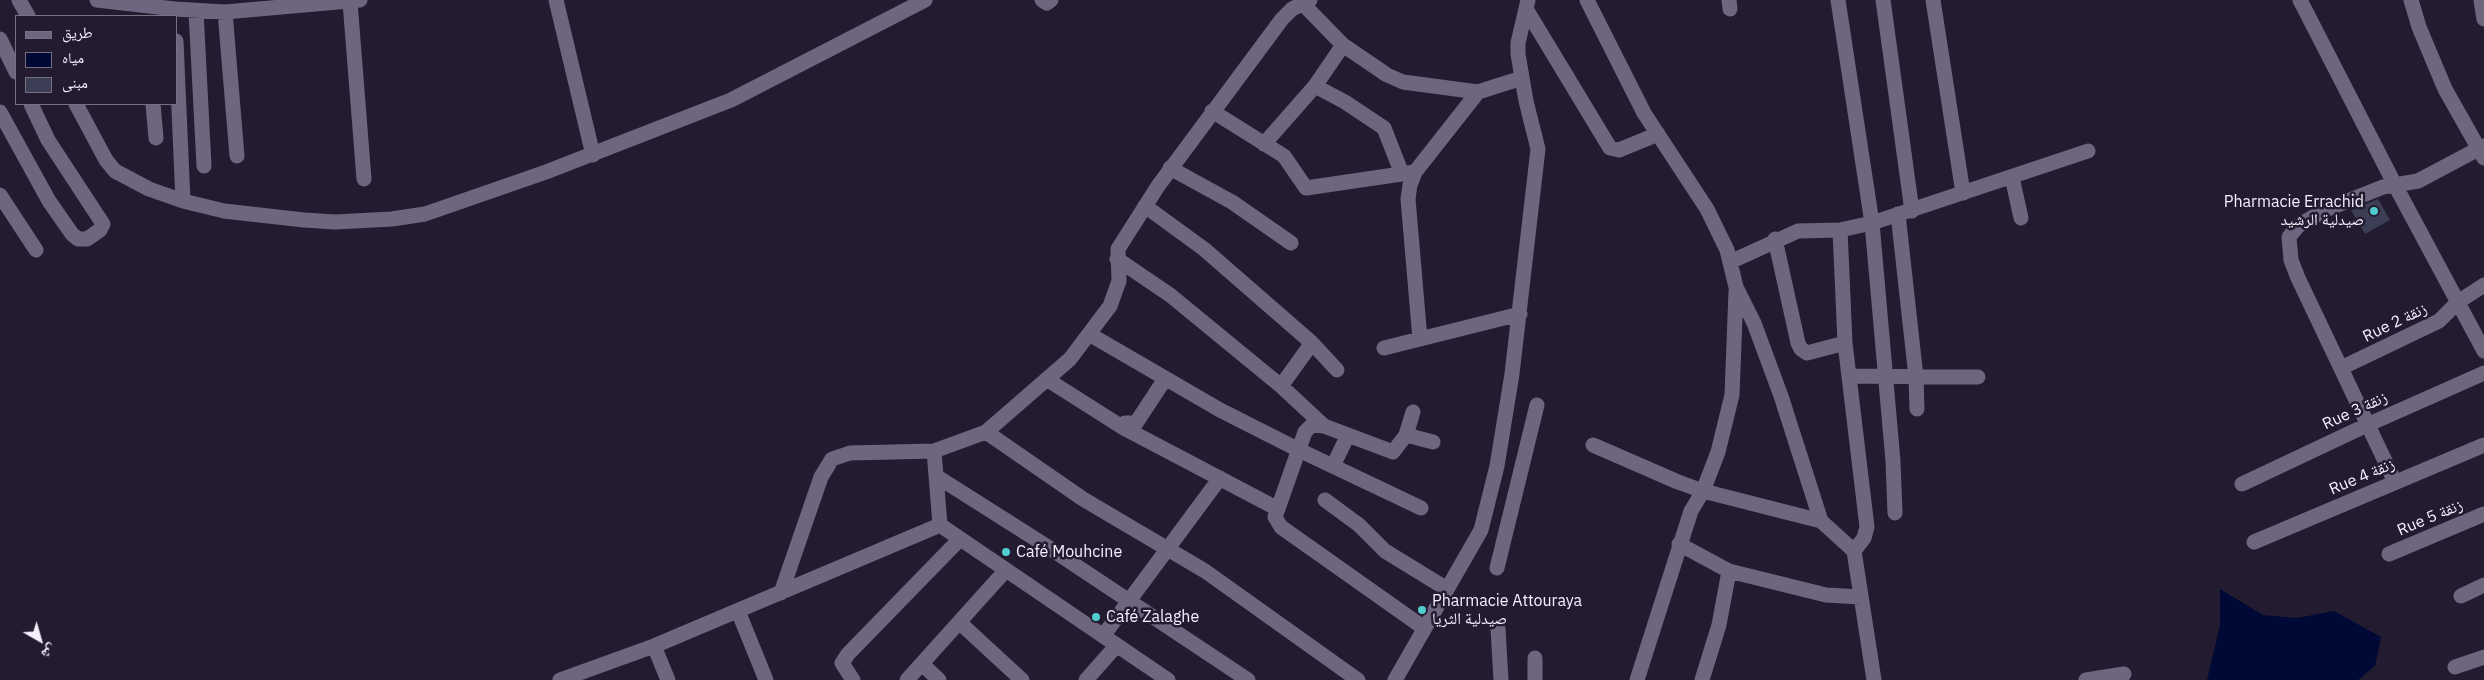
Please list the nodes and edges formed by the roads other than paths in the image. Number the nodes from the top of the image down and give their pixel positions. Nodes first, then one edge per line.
1 (19, 0) edge
2 (97, 0) edge
3 (556, 0) edge
4 (925, 0) edge
5 (1042, 0) edge
6 (1051, 0) edge
7 (1587, 0) edge
8 (1838, 0) edge
9 (1883, 0) edge
10 (1933, 0) edge
11 (2300, 0) edge
12 (2411, 0) edge
13 (2480, 0) edge
14 (355, 1) edge
15 (328, 2) edge
16 (1306, 2) edge
17 (282, 4) edge
18 (244, 5) edge
19 (1527, 5) edge
20 (117, 9) edge
21 (145, 11) edge
22 (196, 11) junction
23 (225, 12) junction
24 (175, 13) edge
25 (27, 15) edge
26 (2484, 19) edge
27 (0, 39) edge
28 (1343, 45) junction
29 (15, 70) edge
30 (1522, 78) junction
31 (1315, 86) junction
32 (1478, 92) junction
33 (178, 94) edge
34 (31, 105) edge
35 (77, 105) edge
36 (153, 105) edge
37 (1212, 111) junction
38 (0, 112) edge
39 (1658, 134) junction
40 (156, 138) dead end
41 (1264, 144) junction
42 (2088, 151) dead end
43 (2482, 151) edge
44 (593, 155) junction
45 (237, 156) dead end
46 (204, 166) dead end
47 (1170, 168) junction
48 (1409, 173) junction
49 (2012, 177) junction
50 (364, 179) dead end
51 (2395, 185) junction
52 (1962, 193) junction
53 (0, 195) edge
54 (182, 201) junction
55 (1145, 206) junction
56 (1905, 213) junction
57 (2021, 218) dead end
58 (1872, 222) junction
59 (1840, 230) junction
60 (1776, 239) junction
61 (1291, 243) dead end
62 (36, 250) dead end
63 (1118, 258) junction
64 (1730, 262) junction
65 (2484, 285) edge
66 (1736, 287) junction
67 (2458, 302) junction
68 (1520, 314) junction
69 (1089, 334) junction
70 (1420, 339) junction
71 (1312, 343) junction
72 (1845, 343) junction
73 (1384, 348) dead end
74 (2484, 351) edge
75 (2341, 368) junction
76 (1337, 370) dead end
77 (2484, 373) edge
78 (1849, 376) junction
79 (1885, 377) junction
80 (1916, 377) junction
81 (1978, 377) dead end
82 (1165, 379) junction
83 (1048, 380) junction
84 (1281, 386) junction
85 (1537, 405) dead end
86 (1917, 409) dead end
87 (1413, 412) dead end
88 (2367, 424) junction
89 (1324, 426) junction
90 (1122, 427) junction
91 (986, 432) junction
92 (1348, 435) junction
93 (1406, 435) junction
94 (1433, 442) dead end
95 (1593, 445) dead end
96 (2484, 445) edge
97 (1299, 450) junction
98 (934, 451) junction
99 (1333, 466) junction
100 (1497, 466) junction
101 (1522, 473) junction
102 (936, 476) junction
103 (1220, 478) junction
104 (2395, 482) junction
105 (2242, 484) dead end
106 (1703, 491) junction
107 (1325, 500) dead end
108 (1421, 508) dead end
109 (1278, 509) junction
110 (1895, 513) dead end
111 (2484, 514) edge
112 (1821, 521) junction
113 (940, 525) junction
114 (960, 539) junction
115 (2254, 542) dead end
116 (1679, 544) junction
117 (1168, 549) junction
118 (1854, 550) junction
119 (2389, 554) dead end
120 (1497, 568) dead end
121 (1006, 570) junction
122 (1729, 570) junction
123 (2484, 586) edge
124 (1447, 589) junction
125 (781, 593) junction
126 (2461, 596) dead end
127 (1861, 597) junction
128 (1130, 601) junction
129 (738, 611) junction
130 (959, 622) junction
131 (1424, 628) junction
132 (1498, 628) dead end
133 (1103, 636) junction
134 (654, 646) junction
135 (1118, 646) junction
136 (2484, 657) edge
137 (1536, 658) dead end
138 (922, 664) junction
139 (2455, 667) dead end
140 (2124, 674) dead end
141 (581, 677) edge
142 (1161, 678) edge
143 (560, 680) edge
144 (668, 680) edge
145 (766, 680) edge
146 (853, 680) edge
147 (907, 680) edge
148 (939, 680) edge
149 (1022, 680) edge
150 (1086, 680) edge
151 (1248, 680) edge
152 (1358, 680) edge
153 (1395, 680) edge
154 (1501, 680) edge
155 (1535, 680) edge
156 (1637, 680) edge
157 (1702, 680) edge
158 (1874, 680) edge
159 (2086, 680) edge

1 - 25 street
2 - 20 street
3 - 44 street
4 - 44 street
5 - 6 street
7 - 39 street
8 - 58 street
9 - 56 street
10 - 52 street
11 - 51 street
12 - 43 street
13 - 26 street
14 - 15 street
14 - 50 street
15 - 17 street
16 - 28 street
16 - 37 street
17 - 18 street
18 - 23 street
19 - 30 street
19 - 39 street
20 - 21 street
21 - 24 street
22 - 23 street
22 - 24 street
22 - 46 street
23 - 45 street
27 - 29 street
28 - 31 street
28 - 32 street
30 - 32 street
30 - 68 street
31 - 41 street
31 - 48 street
32 - 48 street
33 - 54 street
34 - 38 street
35 - 54 street
36 - 40 street
37 - 41 street
37 - 47 street
39 - 64 street
41 - 48 street
42 - 49 street
43 - 51 street
44 - 54 street
47 - 55 street
47 - 61 street
48 - 70 street
49 - 52 street
49 - 57 street
51 - 67 street
51 - 75 street
52 - 56 street
53 - 62 street
55 - 63 street
55 - 71 street
56 - 58 street
56 - 80 street
58 - 59 street
58 - 79 street
59 - 60 street
59 - 72 street
60 - 64 street
60 - 72 street
63 - 69 street
63 - 84 street
64 - 66 street
65 - 67 street, Rue 2 زنقة
66 - 106 street
66 - 112 street
67 - 74 street
67 - 75 street, Rue 2 زنقة
68 - 70 street
68 - 100 street
69 - 82 street
69 - 83 street
70 - 73 street
71 - 76 street
71 - 84 street
72 - 78 street
75 - 88 street
77 - 88 street, Rue 3 زنقة
78 - 79 street
78 - 118 street
79 - 80 street
79 - 110 street
80 - 81 street
80 - 86 street
82 - 90 street
82 - 97 street
83 - 90 street
83 - 91 street
84 - 89 street
85 - 101 street
87 - 93 street
88 - 104 street
88 - 105 street, Rue 3 زنقة
89 - 92 street
89 - 97 street
90 - 103 street
91 - 98 street
91 - 117 street
92 - 93 street
92 - 99 street
93 - 94 street
95 - 106 street
96 - 104 street, Rue 4 زنقة
97 - 99 street
97 - 109 street
98 - 102 street
98 - 125 street
99 - 108 street
100 - 101 street
100 - 124 street
101 - 120 street
102 - 113 street
102 - 128 street
103 - 109 street
103 - 117 street
104 - 115 street, Rue 4 زنقة
106 - 112 street
106 - 116 street
107 - 124 street
109 - 131 street
111 - 119 street, Rue 5 زنقة
112 - 118 street
113 - 114 street
113 - 125 street
114 - 121 street
114 - 146 street
116 - 122 street
116 - 156 street
117 - 128 street
117 - 152 street
118 - 127 street
121 - 130 street
121 - 133 street
122 - 127 street
122 - 157 street
123 - 126 street
124 - 131 street
125 - 129 street
127 - 158 street
128 - 133 street
128 - 151 street
129 - 134 street
129 - 145 street
130 - 138 street
130 - 149 street
131 - 153 street
132 - 154 street
133 - 135 street
134 - 141 street
134 - 144 street
135 - 142 street
135 - 150 street
136 - 139 street
137 - 155 street
138 - 147 street
138 - 148 street
140 - 159 street
141 - 143 street

